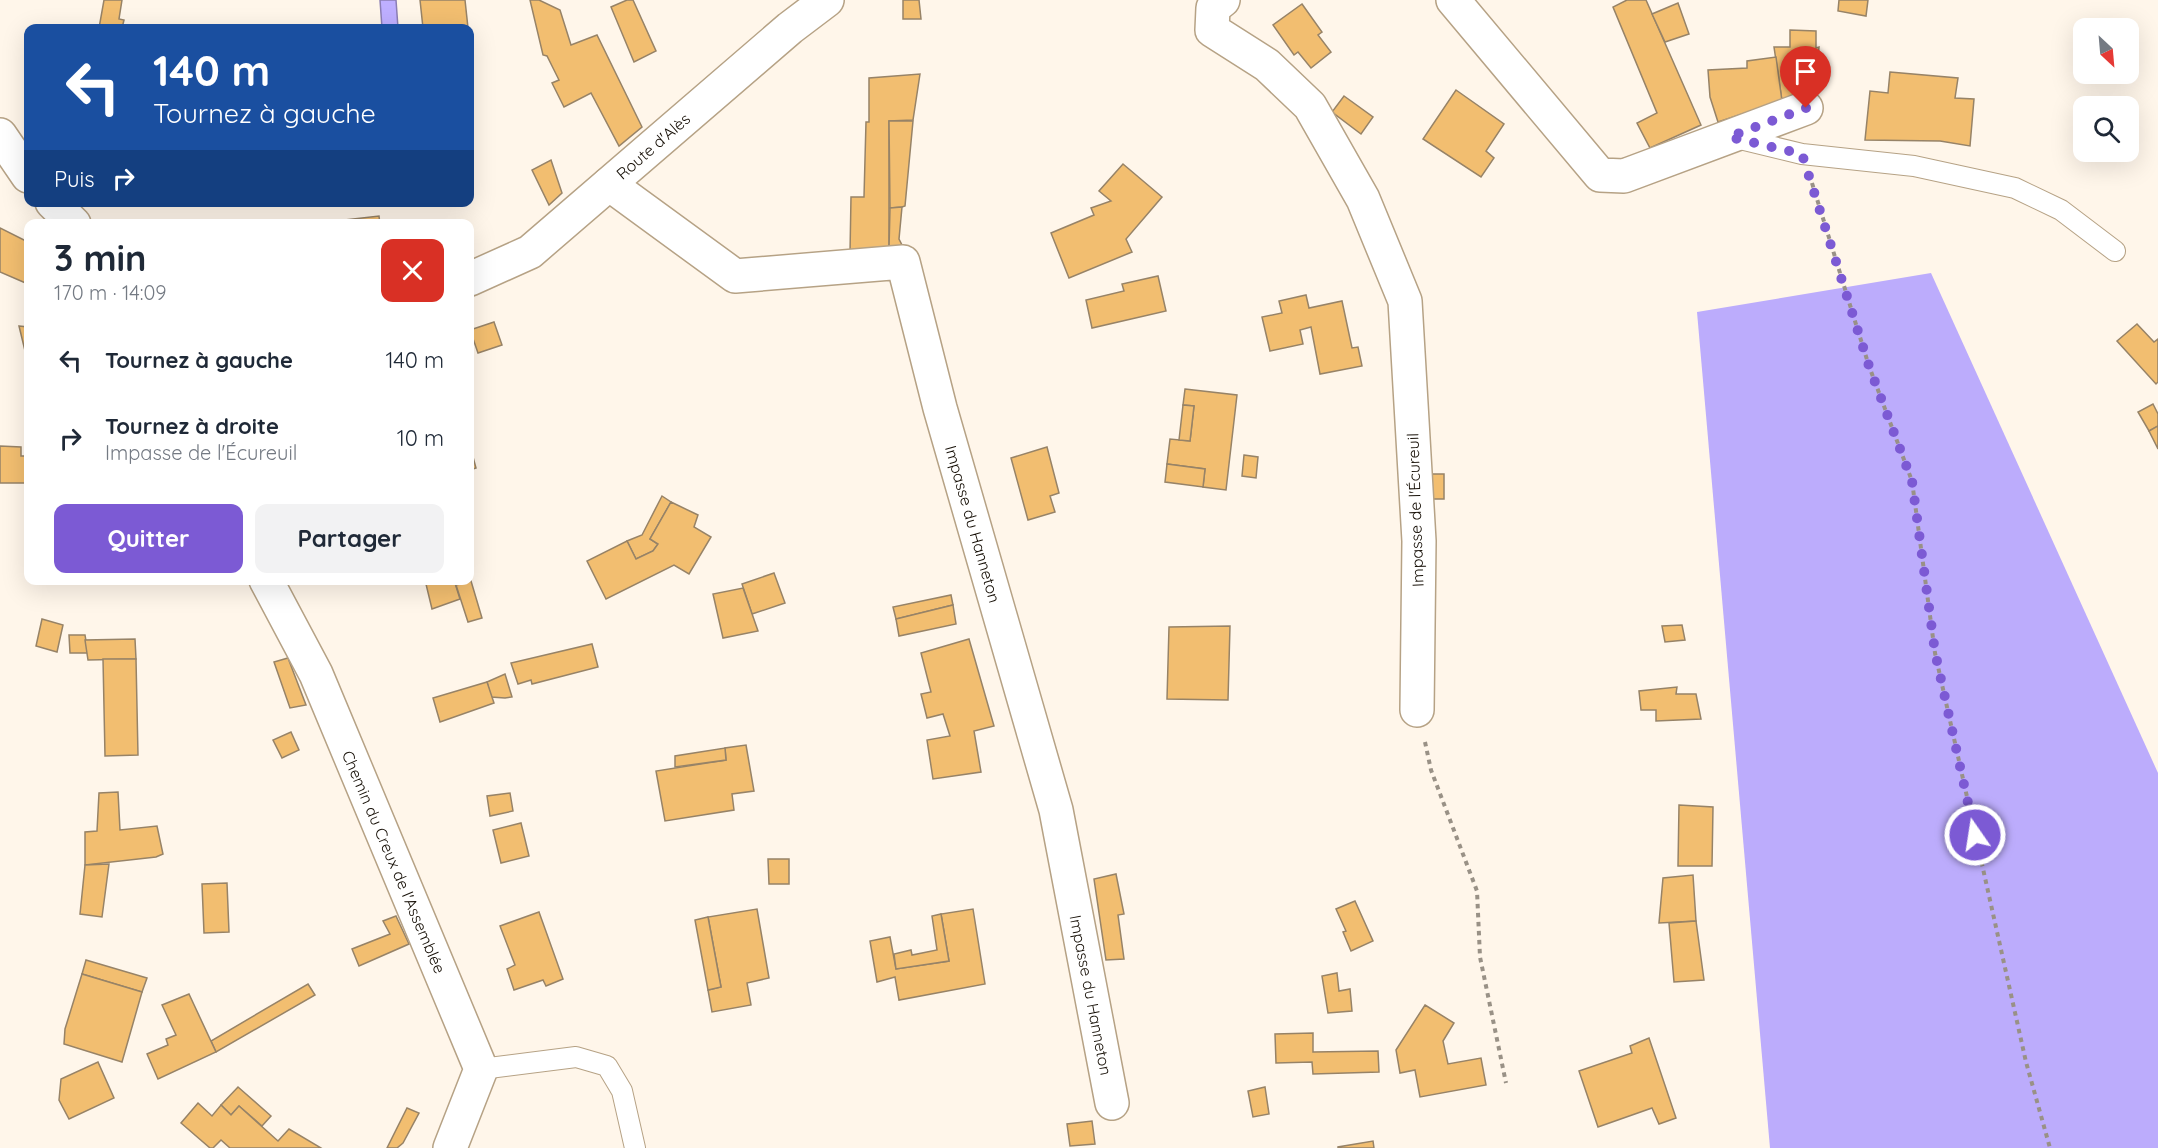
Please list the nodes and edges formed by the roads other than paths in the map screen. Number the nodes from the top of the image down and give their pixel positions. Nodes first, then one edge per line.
1 (827, 0) edge
2 (1223, 0) edge
3 (1453, 0) edge
4 (1806, 108) dead end
5 (0, 135) edge
6 (1729, 137) junction
7 (24, 170) edge
8 (609, 184) junction
9 (57, 207) edge
10 (69, 219) edge
11 (2115, 251) dead end
12 (474, 277) edge
13 (269, 585) edge
14 (1417, 710) road end
15 (481, 1069) junction
16 (1112, 1103) dead end
17 (450, 1148) edge
18 (635, 1148) edge

1 - 8 street, Route d'Alès
2 - 14 street, Impasse de l'Écureuil
3 - 6 street
4 - 6 street
5 - 7 street
6 - 11 lane
8 - 12 street, Route d'Alès
8 - 16 street, Impasse du Hanneton
9 - 10 street
13 - 15 street, Chemin du Creux de l'Assemblée
15 - 17 street
15 - 18 lane

